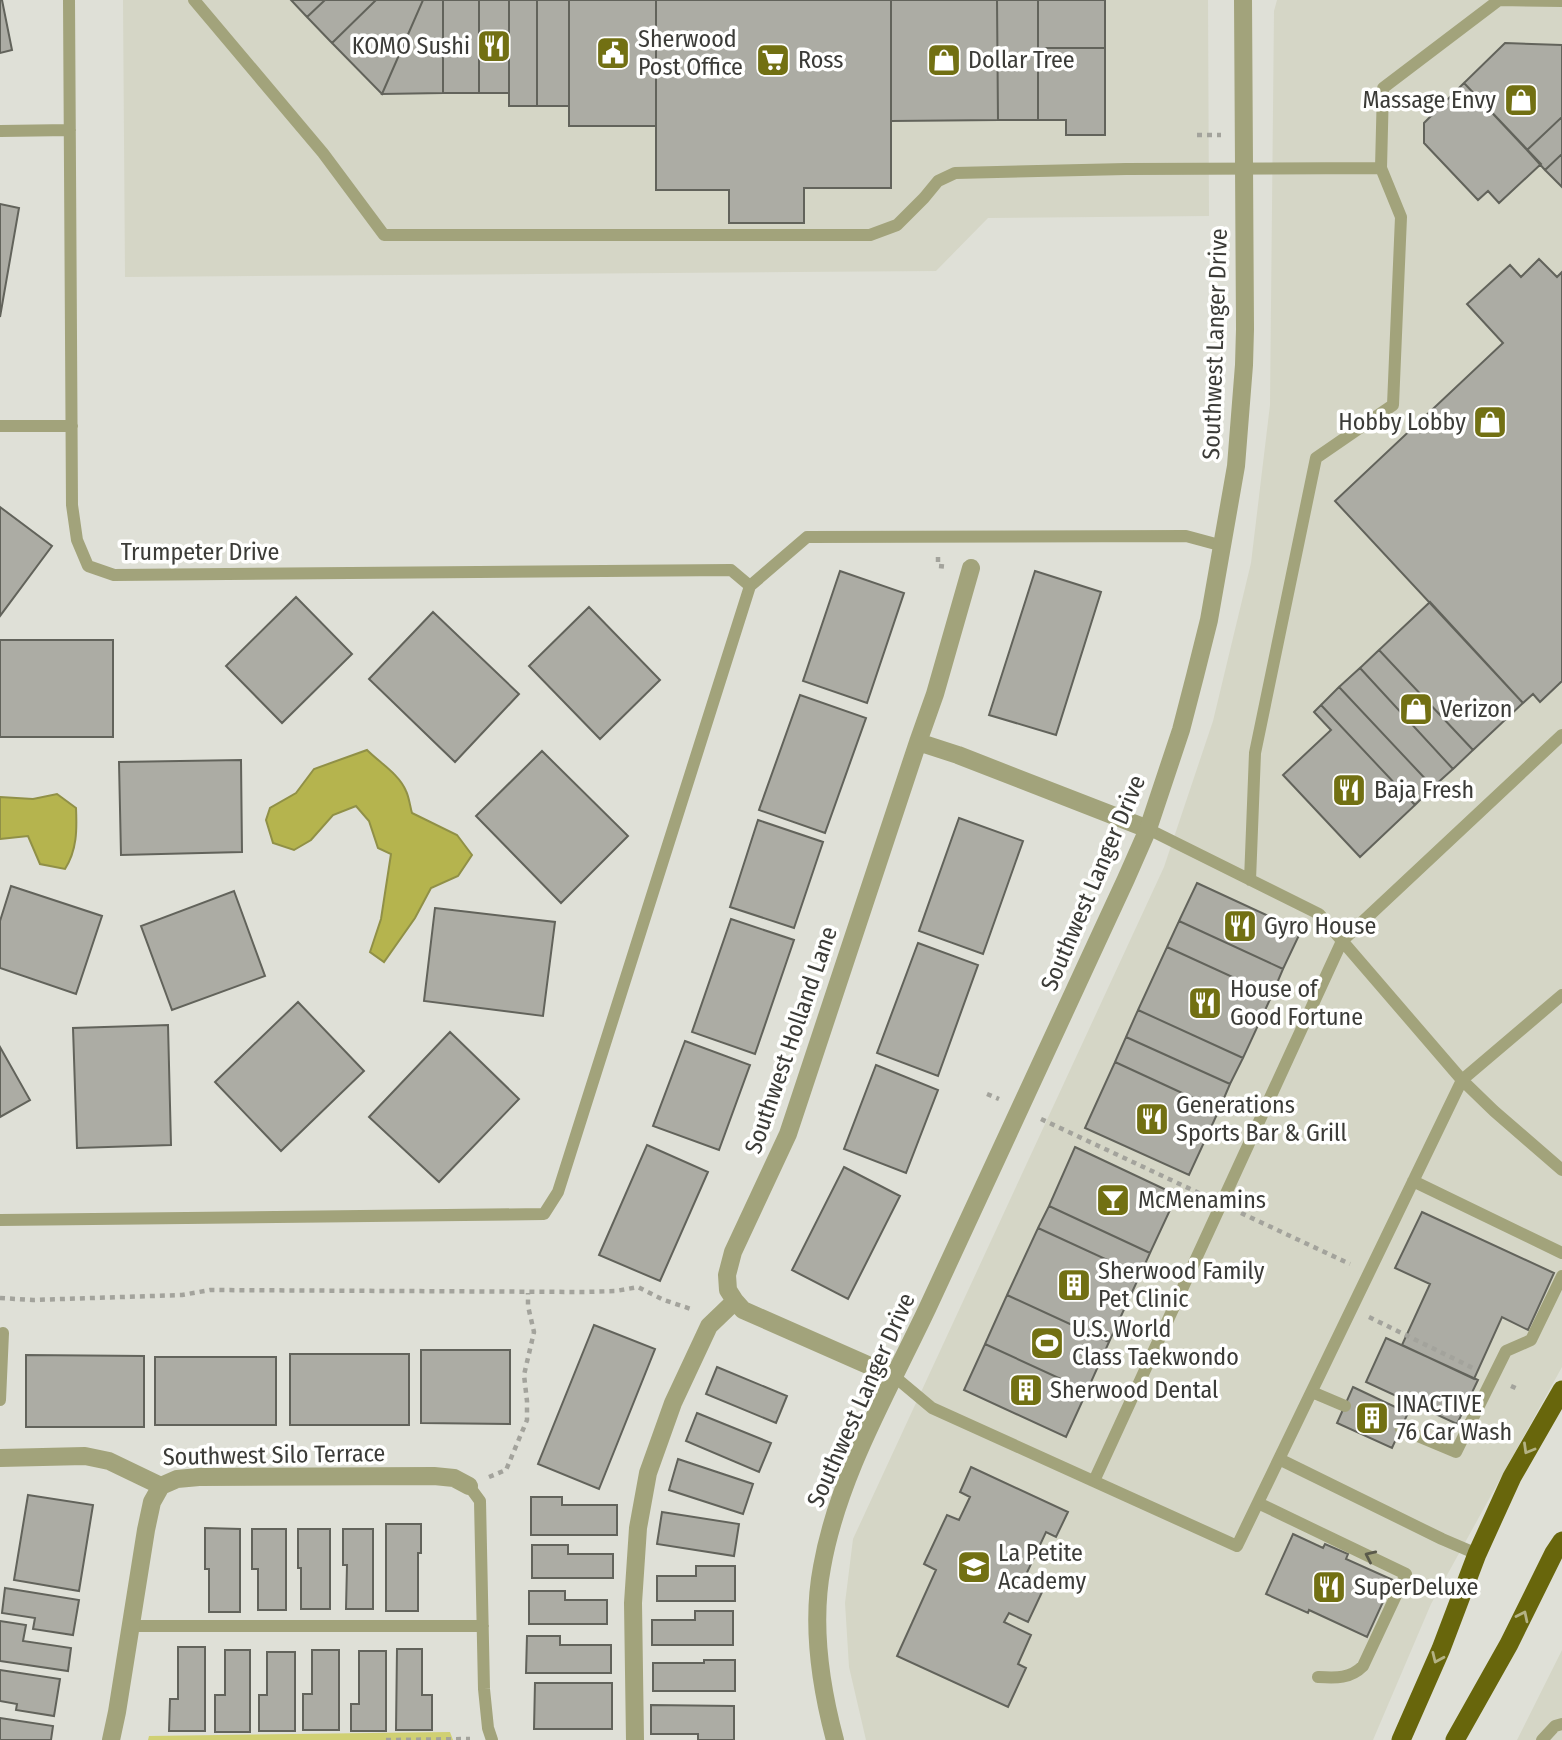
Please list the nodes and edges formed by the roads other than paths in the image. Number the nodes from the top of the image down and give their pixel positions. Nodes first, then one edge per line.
1 (69, 0) edge
2 (194, 0) edge
3 (1243, 0) edge
4 (1562, 1) edge
5 (70, 130) junction
6 (0, 131) edge
7 (1381, 169) junction
8 (1244, 170) junction
9 (0, 426) edge
10 (72, 426) junction
11 (1223, 546) junction
12 (971, 568) dead end
13 (750, 586) junction
14 (1562, 735) edge
15 (918, 742) junction
16 (1148, 829) junction
17 (1250, 880) junction
18 (1342, 941) junction
19 (1562, 995) edge
20 (1462, 1080) junction
21 (1562, 1170) edge
22 (1413, 1181) junction
23 (0, 1220) edge
24 (1562, 1253) edge
25 (1562, 1276) edge
26 (735, 1301) junction
27 (3, 1333) dead end
28 (895, 1377) junction
29 (1562, 1390) edge
30 (1312, 1392) junction
31 (0, 1400) edge
32 (1345, 1405) dead end
33 (1401, 1429) dead end
34 (0, 1458) edge
35 (1279, 1459) junction
36 (1094, 1481) junction
37 (161, 1486) junction
38 (469, 1486) joint
39 (1258, 1503) junction
40 (1562, 1541) edge
41 (1477, 1554) junction
42 (131, 1626) junction
43 (483, 1626) junction
44 (1318, 1677) dead end
45 (1562, 1724) edge
46 (492, 1739) edge
47 (111, 1740) edge
48 (635, 1740) edge
49 (835, 1740) edge
50 (1401, 1740) edge
51 (1455, 1740) edge
52 (1542, 1740) edge

1 - 5 lane, Trumpeter Drive
2 - 8 lane
3 - 8 street, Southwest Langer Drive
4 - 7 lane
5 - 6 lane
5 - 10 lane, Trumpeter Drive
7 - 8 lane
7 - 17 lane
8 - 11 street, Southwest Langer Drive
9 - 10 lane
10 - 13 lane, Trumpeter Drive
11 - 13 lane
11 - 16 street, Southwest Langer Drive
12 - 15 street, Southwest Holland Lane
13 - 23 lane
14 - 18 lane
15 - 16 street
15 - 26 street, Southwest Holland Lane
16 - 17 lane
16 - 28 street, Southwest Langer Drive
17 - 18 lane
18 - 20 lane
18 - 36 lane
19 - 20 lane
20 - 21 lane
20 - 22 lane
22 - 24 lane
22 - 30 lane
25 - 33 lane
26 - 28 street
26 - 48 street
27 - 31 lane
28 - 36 lane
28 - 49 street, Southwest Langer Drive
29 -> 41 highway
30 - 32 lane
30 - 35 lane
34 - 37 street, Southwest Silo Terrace
35 - 39 lane
35 - 41 lane
36 - 39 lane
37 - 38 street, Southwest Silo Terrace
37 - 42 street
38 - 43 lane
44 -> 39 lane
51 -> 40 highway
41 -> 50 highway
42 - 43 lane
42 - 47 street
43 - 46 lane
45 - 52 lane

